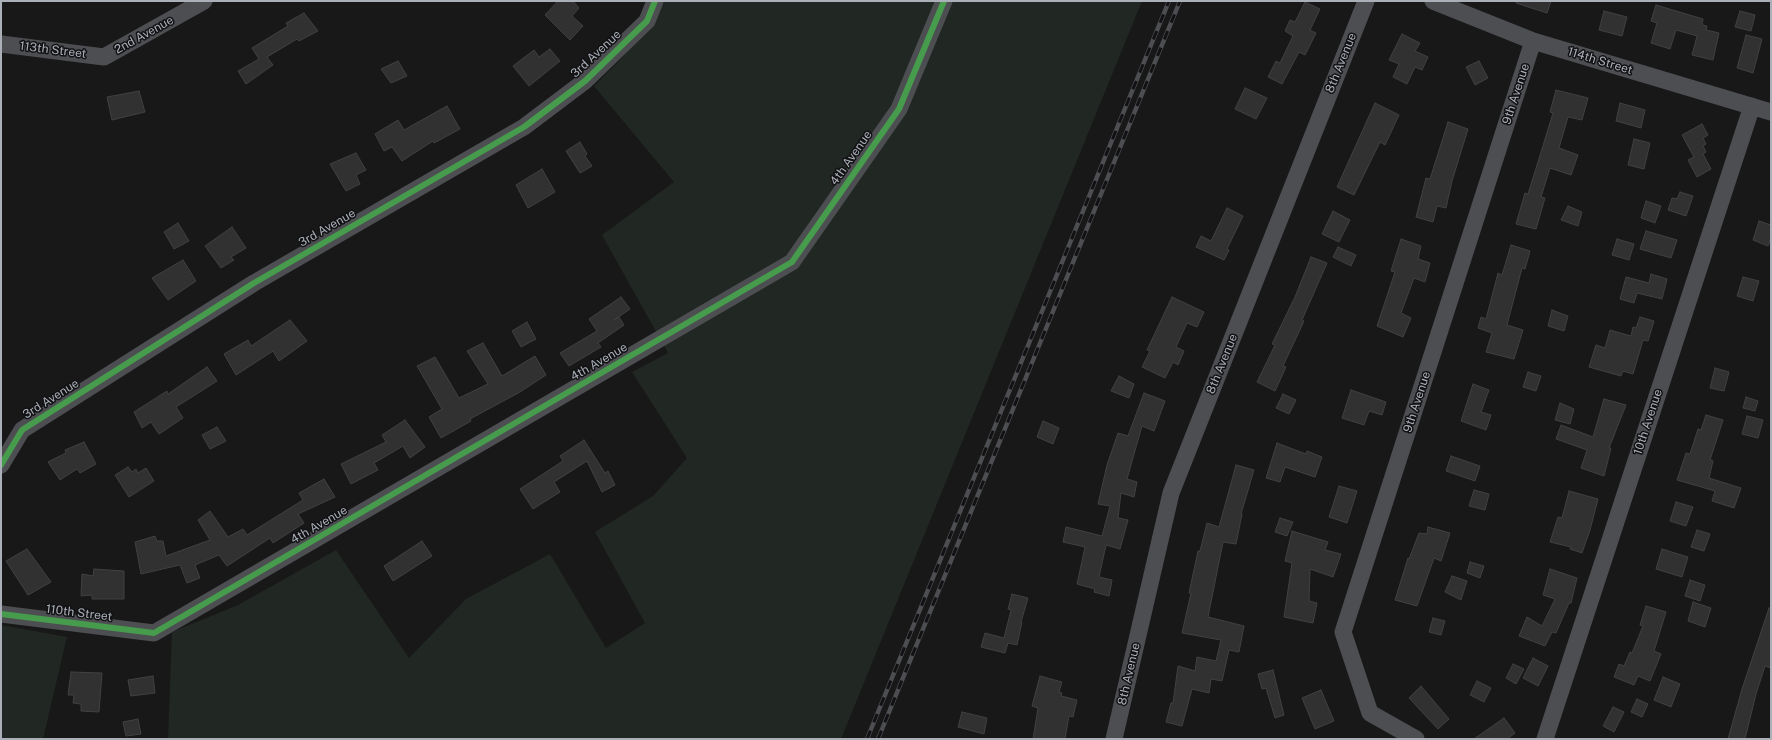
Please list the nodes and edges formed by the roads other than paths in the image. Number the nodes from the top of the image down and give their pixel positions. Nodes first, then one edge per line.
1 (204, 1) edge
2 (655, 1) edge
3 (944, 1) edge
4 (1366, 1) edge
5 (1433, 1) edge
6 (1533, 41) junction
7 (1, 44) edge
8 (104, 57) joint
9 (1752, 106) junction
10 (1771, 112) edge
11 (1, 465) edge
12 (1, 614) edge
13 (154, 633) joint
14 (1114, 739) edge
15 (1416, 739) edge
16 (1545, 739) edge

1 - 8 street, 2nd Avenue
2 - 11 street, 3rd Avenue
3 - 13 street, 4th Avenue
4 - 14 street, 8th Avenue
5 - 6 street, 114th Street
6 - 9 street, 114th Street
6 - 15 street, 9th Avenue
7 - 8 street, 113th Street
9 - 10 street, 114th Street
9 - 16 street, 10th Avenue
12 - 13 street, 110th Street

